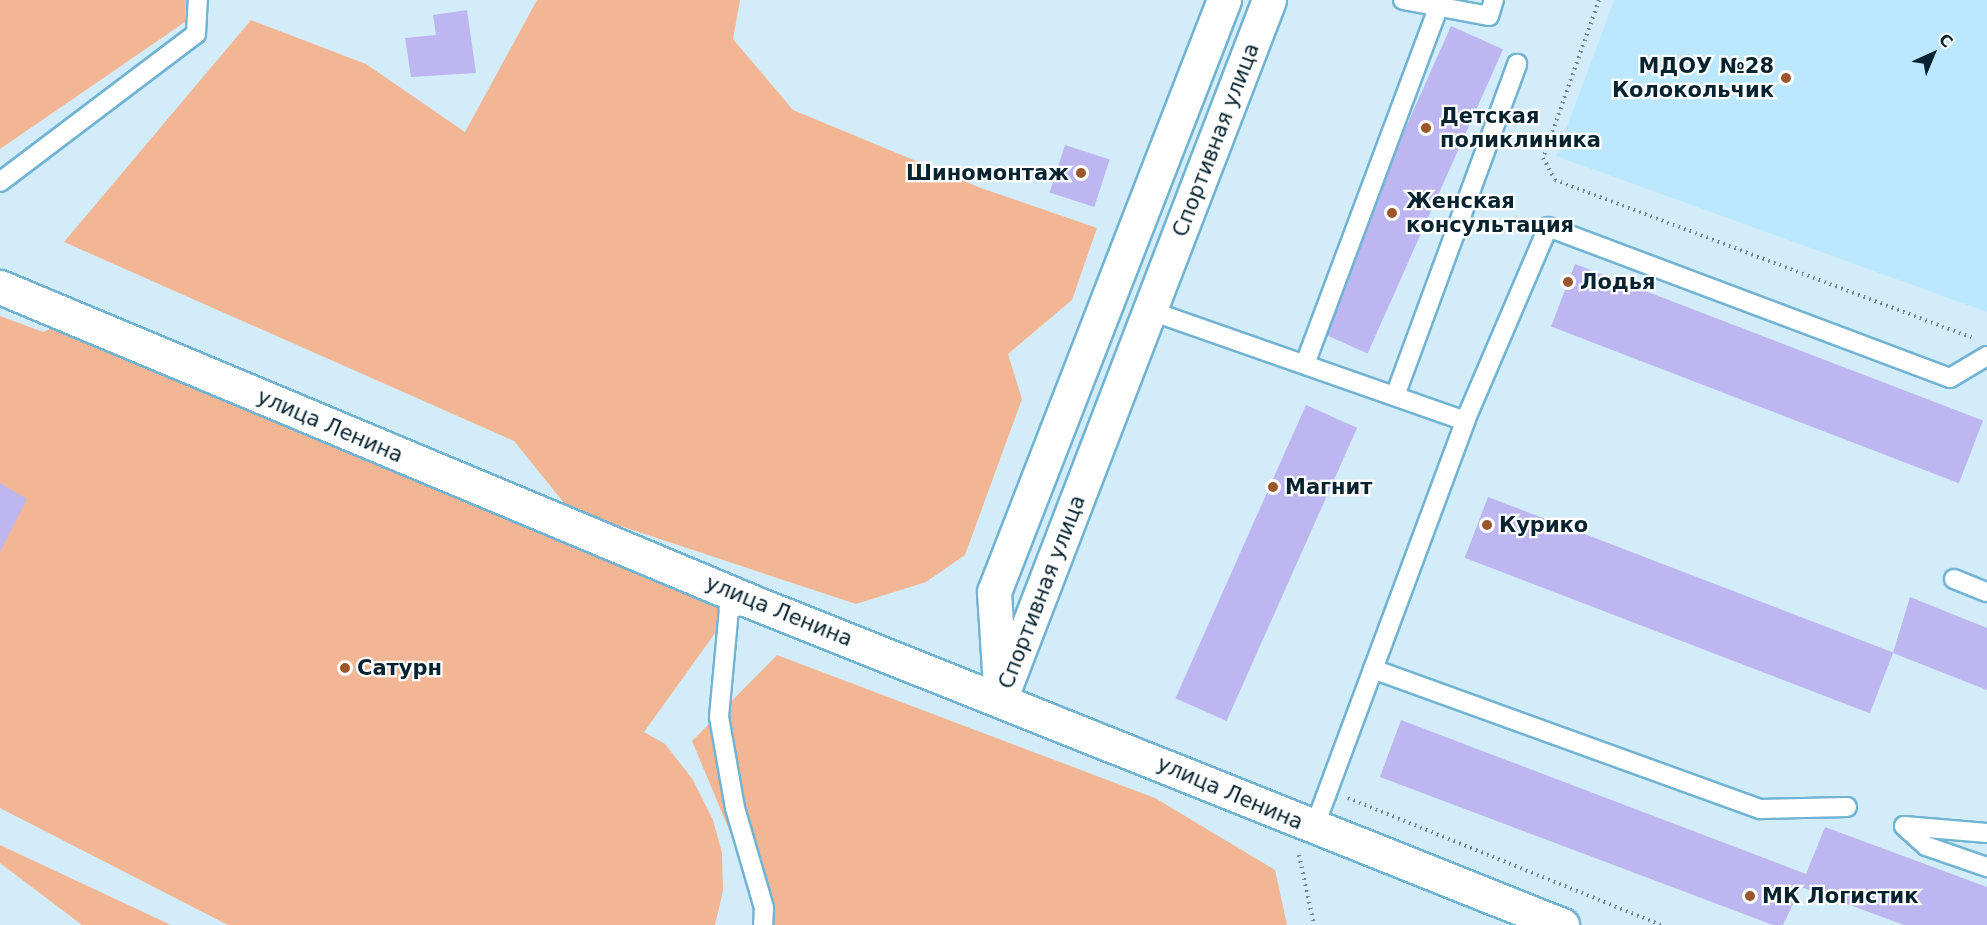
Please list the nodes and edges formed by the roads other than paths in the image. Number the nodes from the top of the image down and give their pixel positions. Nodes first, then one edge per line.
1 (198, 0) edge
2 (1224, 0) edge
3 (1269, 0) edge
4 (1403, 0) edge
5 (1494, 0) edge
6 (1437, 10) junction
7 (1517, 64) dead end
8 (0, 182) edge
9 (0, 287) edge
10 (1151, 311) junction
11 (1987, 356) edge
12 (1305, 364) junction
13 (1395, 396) junction
14 (1465, 420) junction
15 (1954, 579) dead end
16 (1987, 592) edge
17 (755, 603) junction
18 (1373, 669) junction
19 (1001, 697) junction
20 (1847, 807) dead end
21 (1303, 823) junction
22 (1987, 833) edge
23 (1987, 867) edge
24 (763, 925) edge
25 (1562, 925) edge

1 - 8 lane
2 - 19 street, Спортивная улица
3 - 10 street, Спортивная улица
4 - 6 lane
5 - 6 lane
6 - 12 lane
7 - 13 lane
9 - 17 street, улица Ленина
10 - 12 lane
10 - 19 street, Спортивная улица
11 - 14 lane
12 - 13 lane
13 - 14 lane
14 - 18 lane
15 - 16 lane
17 - 19 street, улица Ленина
17 - 24 lane
18 - 20 lane
18 - 21 lane
19 - 21 street, улица Ленина
21 - 25 street, улица Ленина
22 - 23 lane

